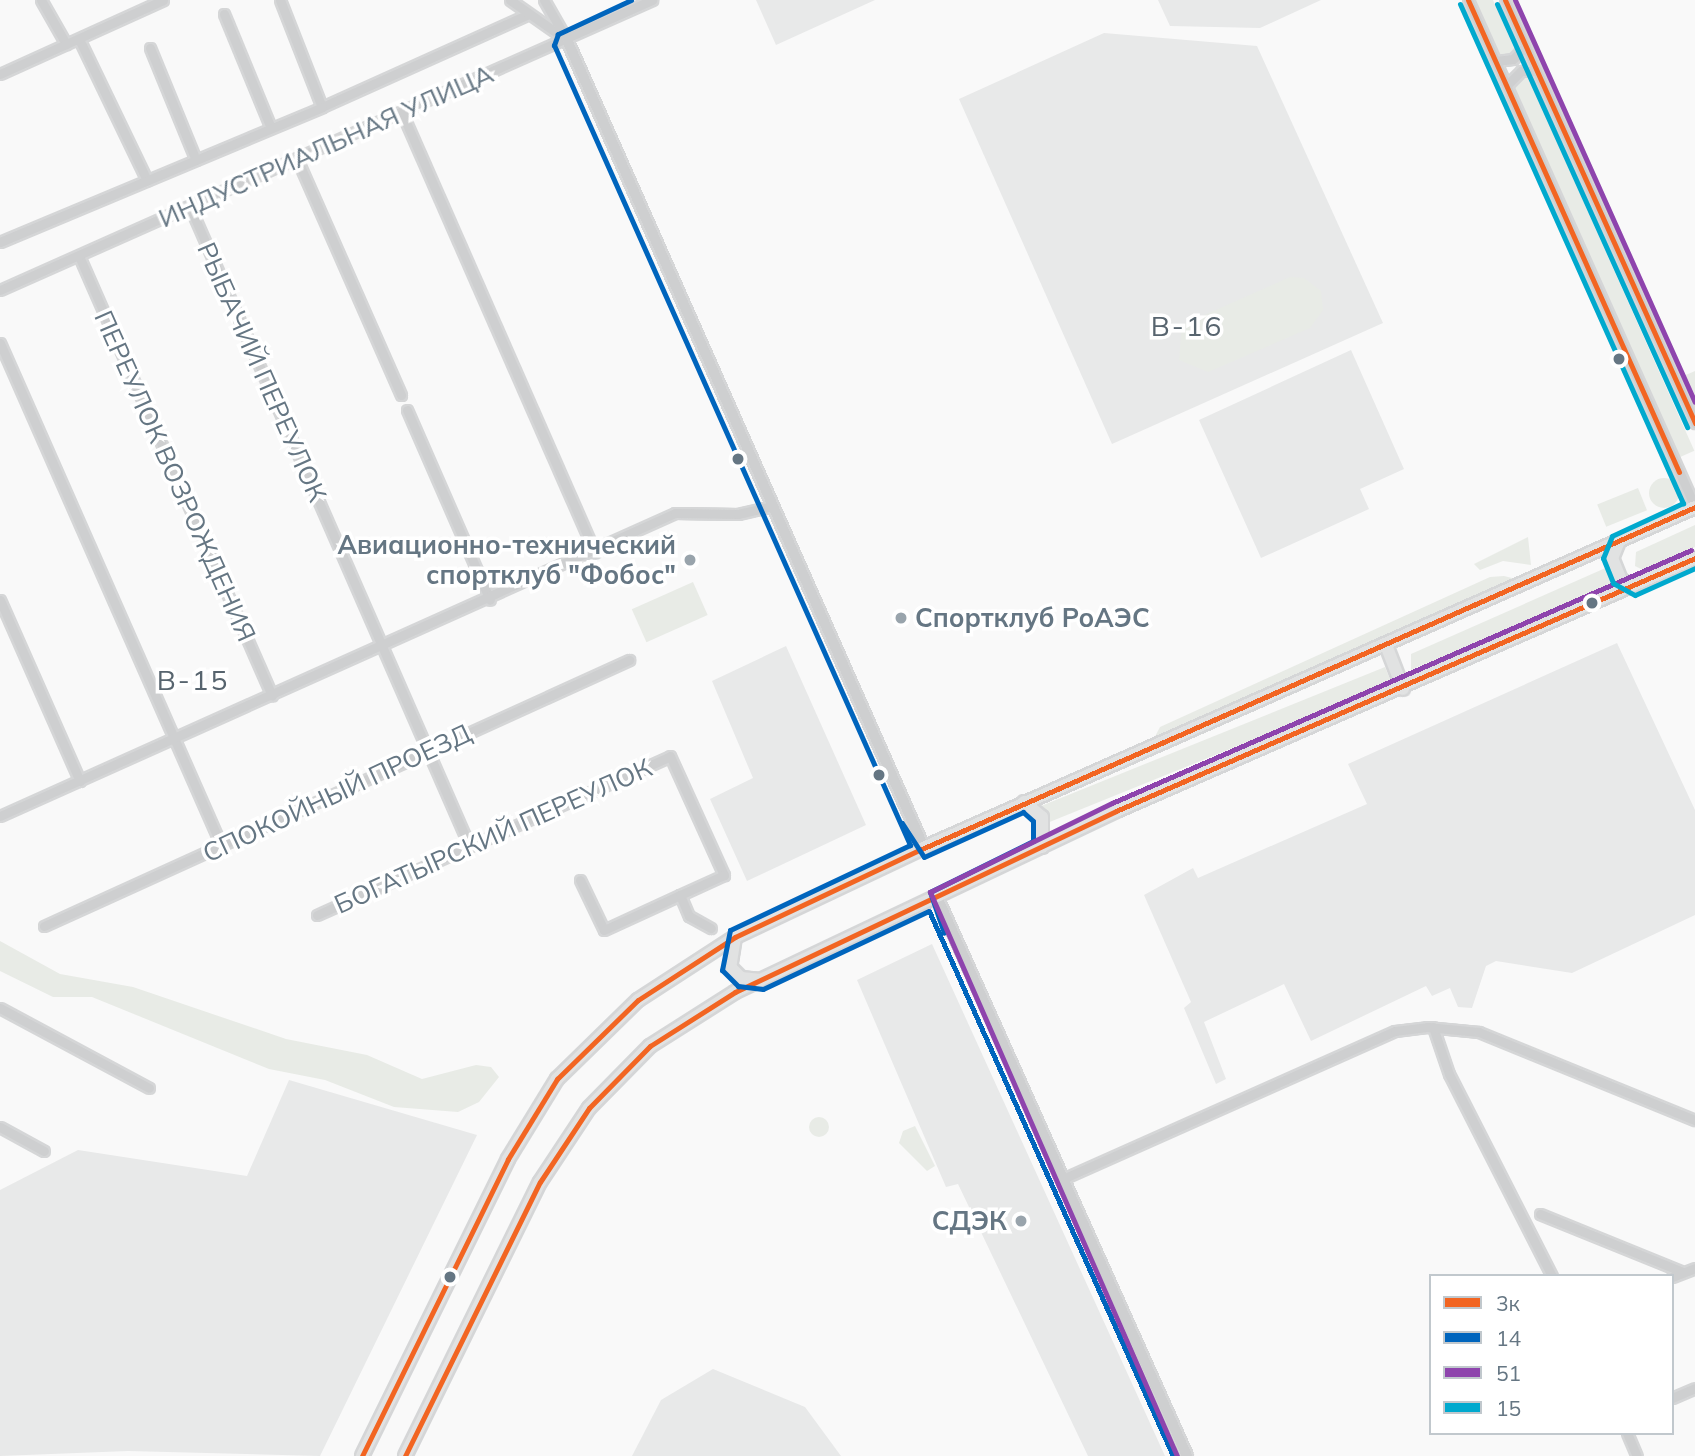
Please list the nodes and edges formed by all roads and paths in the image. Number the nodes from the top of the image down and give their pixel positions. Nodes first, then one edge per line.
1 (41, 0) edge
2 (163, 0) edge
3 (280, 0) edge
4 (510, 0) edge
5 (544, 0) edge
6 (652, 0) edge
7 (1468, 0) edge
8 (1505, 0) edge
9 (224, 14) dead end
10 (529, 14) junction
11 (79, 38) junction
12 (564, 41) junction
13 (66, 44) junction
14 (1526, 46) junction
15 (150, 48) dead end
16 (1496, 61) junction
17 (1537, 71) junction
18 (0, 74) edge
19 (1507, 85) junction
20 (321, 107) junction
21 (402, 113) junction
22 (271, 128) junction
23 (297, 159) junction
24 (196, 160) junction
25 (147, 180) junction
26 (190, 207) junction
27 (0, 242) edge
28 (79, 256) junction
29 (0, 290) edge
30 (0, 343) edge
31 (401, 396) dead end
32 (407, 410) dead end
33 (1695, 424) edge
34 (771, 507) junction
35 (1695, 507) edge
36 (1619, 541) junction
37 (595, 553) junction
38 (1695, 558) edge
39 (1633, 586) junction
40 (0, 600) edge
41 (490, 600) junction
42 (1386, 645) junction
43 (383, 647) junction
44 (629, 660) dead end
45 (1404, 689) junction
46 (272, 696) junction
47 (174, 739) junction
48 (429, 750) junction
49 (79, 781) junction
50 (1024, 802) junction
51 (0, 816) edge
52 (469, 845) junction
53 (222, 847) junction
54 (1042, 847) junction
55 (922, 848) junction
56 (580, 880) dead end
57 (680, 895) junction
58 (935, 898) junction
59 (317, 915) dead end
60 (44, 926) dead end
61 (711, 928) dead end
62 (735, 937) junction
63 (761, 980) junction
64 (0, 1008) edge
65 (1433, 1027) junction
66 (149, 1088) dead end
67 (1695, 1120) edge
68 (0, 1127) edge
69 (44, 1151) dead end
70 (1067, 1177) junction
71 (1540, 1214) dead end
72 (1695, 1268) edge
73 (1683, 1272) junction
74 (1551, 1274) edge
75 (1674, 1276) edge
76 (1695, 1388) edge
77 (1674, 1397) edge
78 (1627, 1435) edge
79 (362, 1456) edge
80 (405, 1456) edge
81 (1185, 1456) edge
82 (1637, 1456) edge

1 - 13 street
2 - 11 street
3 - 20 street
4 - 10 street
5 - 12 street
6 - 12 street, ИНДУСТРИАЛЬНАЯ УЛИЦА
7 - 16 street
8 - 14 street
9 - 22 street
10 - 12 street
10 - 20 street
11 - 13 street
11 - 25 street
12 - 21 street, ИНДУСТРИАЛЬНАЯ УЛИЦА
12 - 34 street
13 - 18 street
14 - 16 street
14 - 17 street
15 - 24 street
16 - 19 street
17 - 19 street
17 - 33 street
19 - 35 street
20 - 22 street
21 - 23 street, ИНДУСТРИАЛЬНАЯ УЛИЦА
21 - 37 street
22 - 24 street
23 - 26 street, ИНДУСТРИАЛЬНАЯ УЛИЦА
23 - 31 street
24 - 25 street
25 - 27 street
26 - 28 street, ИНДУСТРИАЛЬНАЯ УЛИЦА
26 - 43 street, РЫБАЧИЙ ПЕРЕУЛОК
28 - 29 street, ИНДУСТРИАЛЬНАЯ УЛИЦА
28 - 46 street, ПЕРЕУЛОК ВОЗРОЖДЕНИЯ
30 - 47 street
32 - 41 street
34 - 37 street
34 - 55 street
35 - 36 main road
36 - 39 main road
36 - 42 main road
37 - 41 street
38 - 39 main road
39 - 45 main road
40 - 49 street
41 - 43 street
42 - 45 main road
42 - 50 main road
43 - 46 street
43 - 48 street, РЫБАЧИЙ ПЕРЕУЛОК
44 - 48 street, СПОКОЙНЫЙ ПРОЕЗД
45 - 54 main road
46 - 47 street
47 - 49 street
47 - 53 street
48 - 52 street, РЫБАЧИЙ ПЕРЕУЛОК
48 - 53 street, СПОКОЙНЫЙ ПРОЕЗД
49 - 51 street
50 - 54 main road
50 - 55 main road
52 - 57 street, БОГАТЫРСКИЙ ПЕРЕУЛОК
52 - 59 street, БОГАТЫРСКИЙ ПЕРЕУЛОК
53 - 60 street, СПОКОЙНЫЙ ПРОЕЗД
54 - 58 main road
55 - 62 main road
56 - 57 street
57 - 61 street
58 - 63 main road
58 - 70 street
58 - 81 street
62 - 63 main road
62 - 79 main road
63 - 80 main road
64 - 66 street
65 - 67 street
65 - 70 street
65 - 74 street
68 - 69 street
70 - 81 street
71 - 73 street
72 - 73 street
73 - 75 street
76 - 77 street
78 - 82 street

